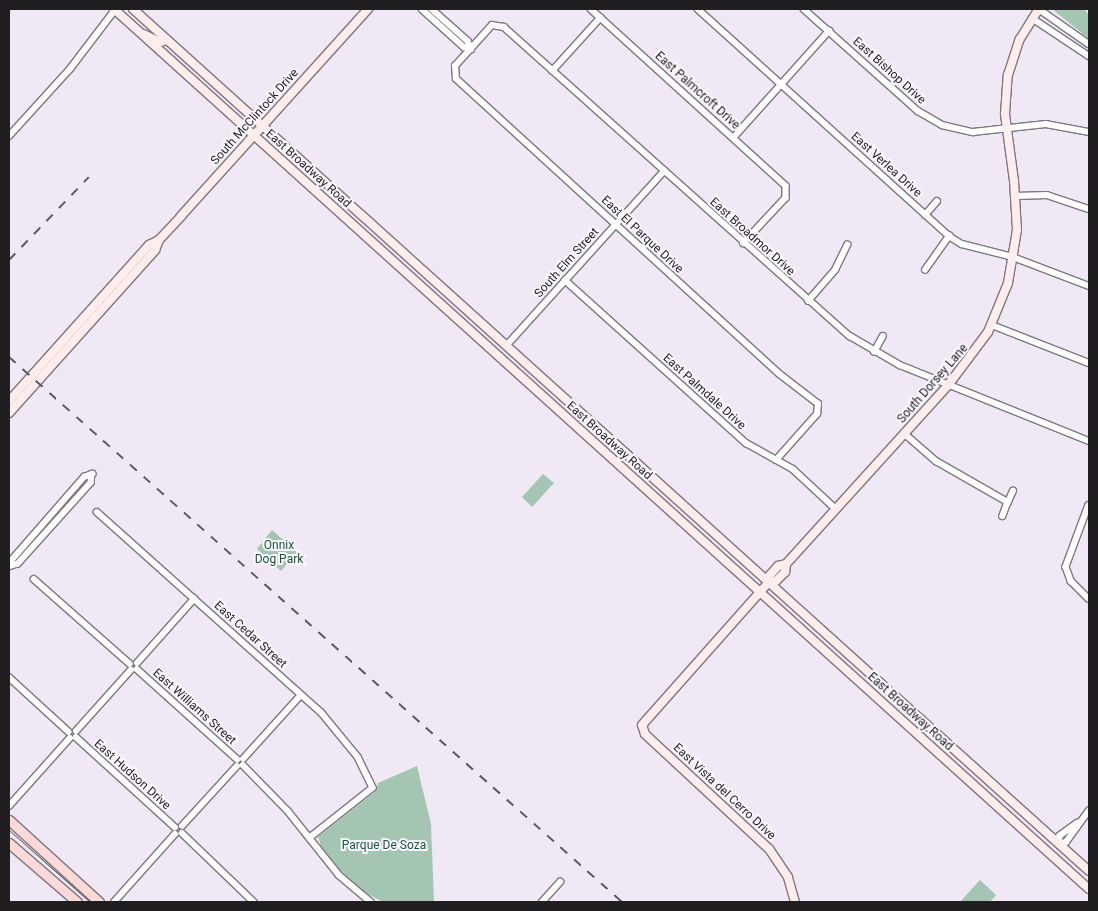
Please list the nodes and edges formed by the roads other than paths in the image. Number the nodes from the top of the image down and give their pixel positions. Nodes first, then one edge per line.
1 (115, 9) edge
2 (133, 9) edge
3 (368, 9) edge
4 (422, 9) edge
5 (432, 9) edge
6 (591, 9) edge
7 (698, 9) edge
8 (804, 9) edge
9 (1039, 9) edge
10 (600, 18) junction
11 (1032, 18) junction
12 (829, 31) junction
13 (141, 33) junction
14 (167, 40) junction
15 (1089, 44) edge
16 (471, 49) junction
17 (1089, 56) edge
18 (552, 71) junction
19 (453, 73) joint
20 (781, 84) junction
21 (262, 125) junction
22 (1006, 130) junction
23 (1089, 132) edge
24 (253, 135) junction
25 (9, 136) edge
26 (734, 138) junction
27 (664, 171) junction
28 (1016, 196) junction
29 (937, 201) dead end
30 (1089, 209) edge
31 (925, 215) junction
32 (616, 224) junction
33 (950, 236) junction
34 (387, 238) junction
35 (159, 240) junction
36 (744, 244) junction
37 (847, 245) dead end
38 (379, 248) junction
39 (1013, 257) junction
40 (925, 270) dead end
41 (565, 280) junction
42 (1089, 286) edge
43 (808, 302) junction
44 (992, 324) junction
45 (883, 336) dead end
46 (506, 346) junction
47 (874, 352) junction
48 (498, 355) junction
49 (1089, 363) edge
50 (949, 384) junction
51 (9, 401) edge
52 (9, 414) edge
53 (904, 433) junction
54 (1089, 441) edge
55 (776, 460) junction
56 (637, 464) junction
57 (627, 472) junction
58 (1013, 490) dead end
59 (1008, 502) junction
60 (1089, 505) edge
61 (836, 509) junction
62 (97, 512) dead end
63 (1003, 516) dead end
64 (9, 563) edge
65 (9, 567) edge
66 (34, 579) dead end
67 (768, 582) junction
68 (760, 592) junction
69 (194, 599) junction
70 (1089, 599) edge
71 (134, 666) junction
72 (9, 677) edge
73 (878, 681) junction
74 (869, 690) junction
75 (302, 694) junction
76 (642, 730) joint
77 (73, 734) junction
78 (960, 755) junction
79 (240, 762) junction
80 (952, 764) junction
81 (9, 806) edge
82 (1089, 810) edge
83 (9, 820) edge
84 (179, 830) junction
85 (310, 838) junction
86 (9, 843) edge
87 (1058, 844) junction
88 (1050, 853) junction
89 (1089, 871) edge
90 (560, 882) dead end
91 (1089, 888) edge
92 (77, 902) edge
93 (99, 902) edge
94 (114, 902) edge
95 (254, 902) edge
96 (370, 902) edge
97 (542, 902) edge
98 (796, 902) edge

1 - 13 main road, East Broadway Road
1 - 25 street
2 - 14 main road, East Broadway Road
3 - 21 main road, South McClintock Drive
4 - 16 street
5 - 16 street
6 - 10 street, East Palmcroft Drive
7 - 20 street, East Verlea Drive
8 - 12 street, East Bishop Drive
9 - 11 main road, South Dorsey Lane
9 - 15 street
10 - 18 street
10 - 26 street, East Palmcroft Drive
11 - 17 street
11 - 22 main road, South Dorsey Lane
12 - 20 street
12 - 22 street, East Bishop Drive
13 - 14 main road
13 - 24 main road, East Broadway Road
14 - 21 main road, East Broadway Road
16 - 18 street, East Broadmor Drive
16 - 19 street, East Broadmor Drive
18 - 27 street, East Broadmor Drive
19 - 32 street, East El Parque Drive
20 - 26 street
20 - 31 street, East Verlea Drive
21 - 24 main road, South McClintock Drive
21 - 34 main road, East Broadway Road
22 - 23 street, East Bishop Drive
22 - 28 main road, South Dorsey Lane
24 - 35 main road, South McClintock Drive
24 - 38 main road, East Broadway Road
26 - 36 street, East Palmcroft Drive
27 - 32 street, South Elm Street
27 - 36 street, East Broadmor Drive
28 - 30 street
28 - 39 main road, South Dorsey Lane
29 - 31 street
31 - 33 street, East Verlea Drive
32 - 41 street, South Elm Street
32 - 55 street, East El Parque Drive
33 - 39 street, East Verlea Drive
33 - 40 street
34 - 38 main road
34 - 46 main road, East Broadway Road
35 - 51 main road, South McClintock Drive
35 - 52 main road, South McClintock Drive
36 - 43 street, East Broadmor Drive
37 - 43 street
38 - 48 main road, East Broadway Road
39 - 42 street, East Verlea Drive
39 - 44 main road, South Dorsey Lane
41 - 46 street, South Elm Street
41 - 55 street, East Palmdale Drive
43 - 47 street, East Broadmor Drive
44 - 49 street
44 - 50 main road, South Dorsey Lane
45 - 47 street
46 - 48 main road
46 - 56 main road, East Broadway Road
47 - 50 street, East Broadmor Drive
48 - 57 main road, East Broadway Road
50 - 53 main road, South Dorsey Lane
50 - 54 street, East Broadmor Drive
53 - 59 street
53 - 61 main road, South Dorsey Lane
55 - 61 street, East Palmdale Drive
56 - 57 main road
56 - 67 main road, East Broadway Road
57 - 68 main road, East Broadway Road
58 - 59 street
59 - 63 street
60 - 70 street
61 - 67 main road, South Dorsey Lane
62 - 69 street, East Cedar Street
64 - 65 street
66 - 71 street, East Williams Street
67 - 68 main road, South Dorsey Lane
67 - 73 main road, East Broadway Road
68 - 74 main road, East Broadway Road
68 - 76 main road, South Dorsey Lane
69 - 71 street
69 - 75 street, East Cedar Street
71 - 77 street
71 - 79 street, East Williams Street
72 - 77 street, East Hudson Drive
73 - 74 main road
73 - 78 main road, East Broadway Road
74 - 80 main road, East Broadway Road
75 - 79 street
75 - 85 street, East Cedar Street
76 - 98 main road, East Vista del Cerro Drive
77 - 81 street
77 - 84 street, East Hudson Drive
78 - 80 main road
78 - 87 main road, East Broadway Road
79 - 84 street
79 - 85 street, East Williams Street
80 - 88 main road, East Broadway Road
82 - 87 street
83 - 93 main road
84 - 94 street
84 - 95 street, East Hudson Drive
85 - 96 street, East Williams Street
86 - 92 main road
87 - 88 main road
87 - 89 main road, East Broadway Road
88 - 91 main road, East Broadway Road
90 - 97 street

